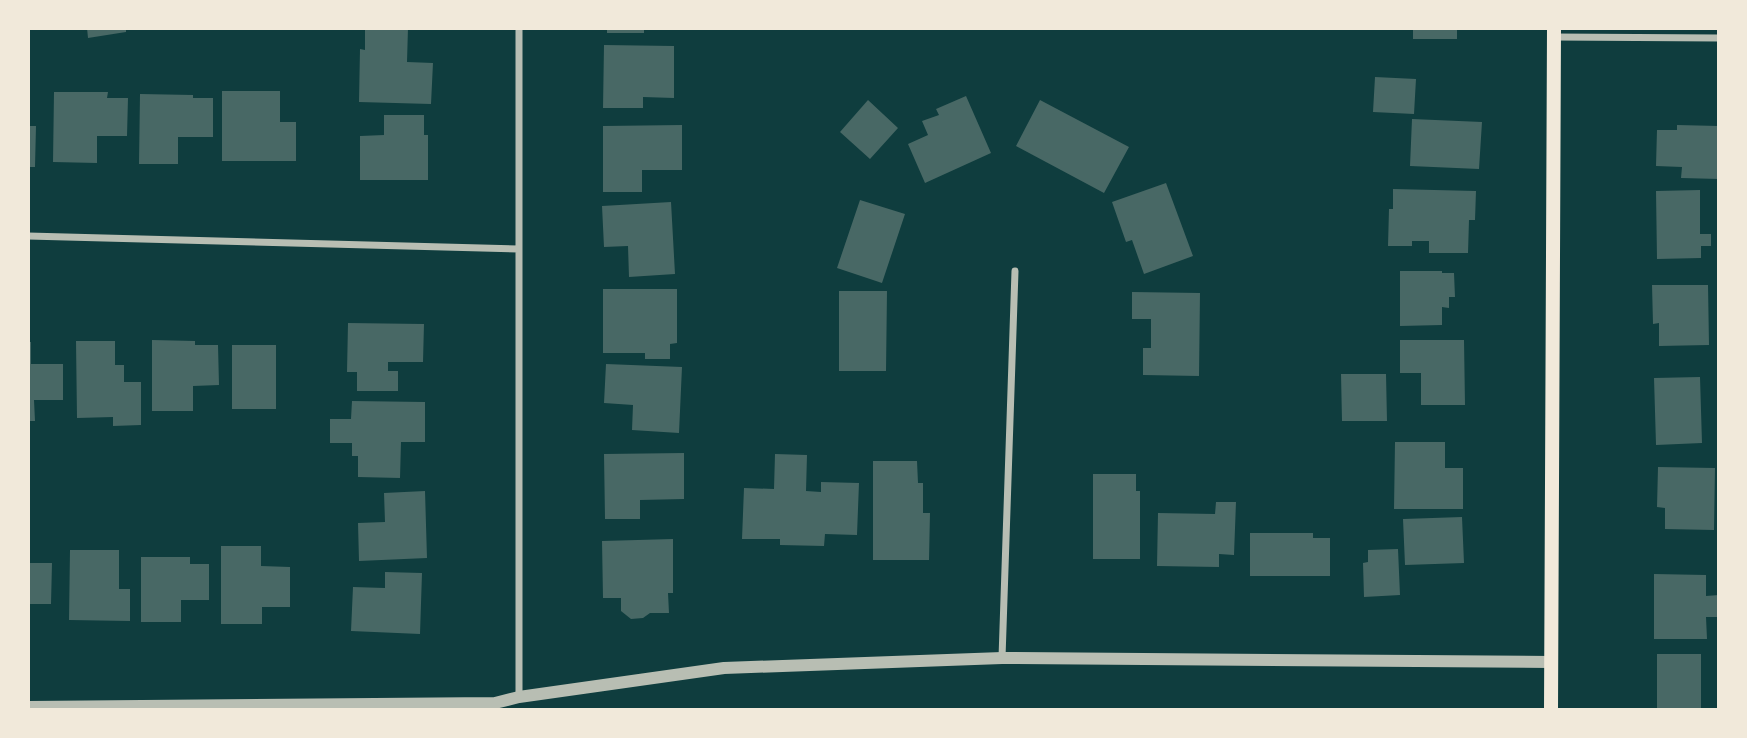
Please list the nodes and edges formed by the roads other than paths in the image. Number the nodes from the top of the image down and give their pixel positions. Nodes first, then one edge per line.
1 (519, 28) edge
2 (1554, 33) edge
3 (1719, 38) edge
4 (28, 236) edge
5 (518, 249) junction
6 (1015, 271) dead end
7 (1002, 658) junction
8 (1552, 662) junction
9 (519, 697) junction
10 (28, 707) edge
11 (1551, 710) edge

1 - 5 street
2 - 3 street
2 - 8 main road
4 - 5 street
5 - 9 street
6 - 7 street
7 - 8 street
7 - 9 street
8 - 11 main road
9 - 10 street

